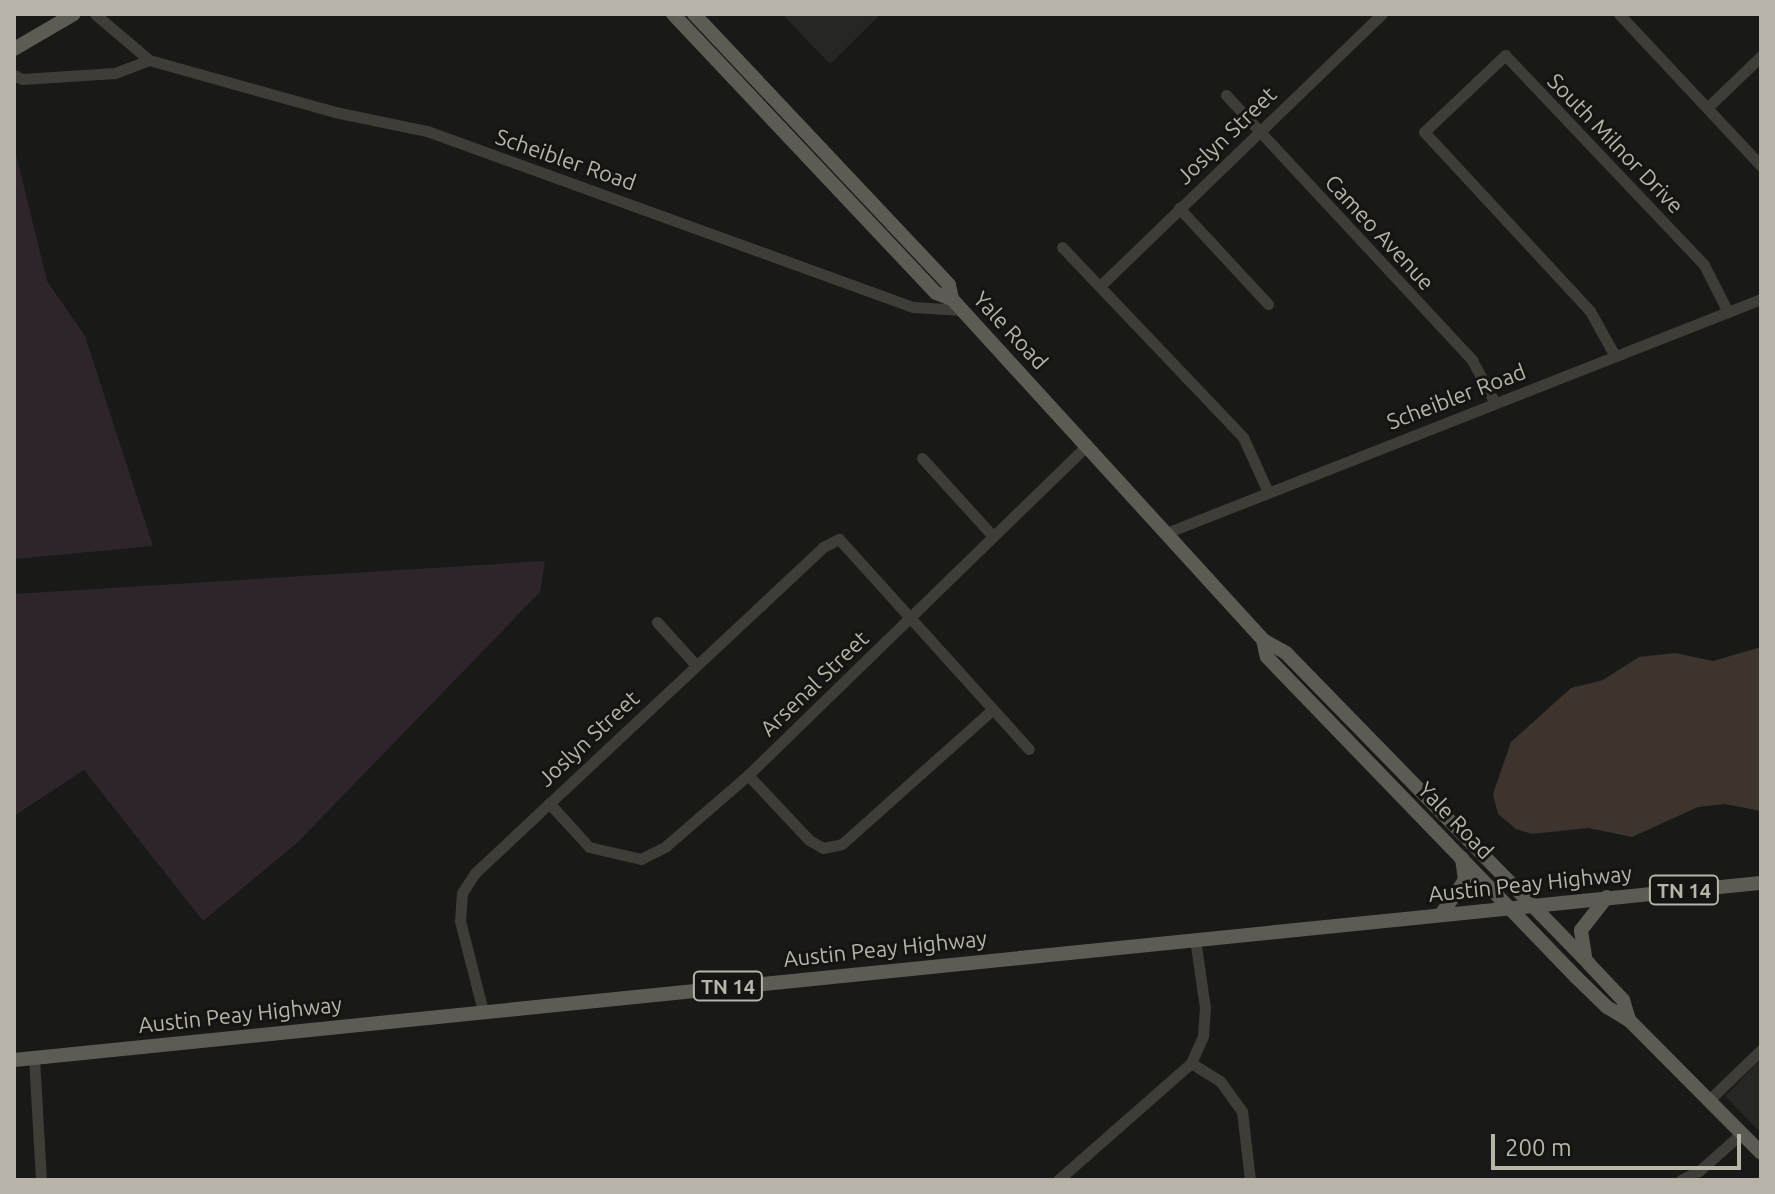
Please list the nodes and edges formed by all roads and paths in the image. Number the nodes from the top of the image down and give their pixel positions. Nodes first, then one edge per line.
1 (74, 14) edge
2 (95, 14) edge
3 (673, 14) edge
4 (694, 14) edge
5 (1382, 14) edge
6 (1619, 14) edge
7 (14, 49) edge
8 (1761, 56) edge
9 (149, 60) junction
10 (14, 75) edge
11 (1226, 95) dead end
12 (1708, 107) junction
13 (1259, 130) junction
14 (1761, 166) edge
15 (1179, 208) junction
16 (1062, 247) dead end
17 (1100, 286) junction
18 (1761, 299) edge
19 (1268, 304) dead end
20 (957, 305) junction
21 (1728, 312) junction
22 (1615, 356) junction
23 (1495, 403) junction
24 (1087, 445) junction
25 (922, 458) dead end
26 (1267, 490) junction
27 (1166, 533) junction
28 (991, 534) junction
29 (912, 615) junction
30 (657, 622) dead end
31 (1263, 640) junction
32 (695, 664) junction
33 (992, 710) junction
34 (1029, 749) dead end
35 (748, 775) junction
36 (549, 803) junction
37 (1460, 854) junction
38 (1760, 883) edge
39 (1761, 893) edge
40 (1607, 897) junction
41 (1530, 904) junction
42 (1508, 906) junction
43 (1442, 913) junction
44 (1195, 939) junction
45 (1589, 964) junction
46 (483, 1011) junction
47 (1629, 1020) junction
48 (1761, 1050) edge
49 (34, 1058) junction
50 (14, 1060) edge
51 (1191, 1063) junction
52 (1709, 1100) junction
53 (1742, 1133) junction
54 (1761, 1153) edge
55 (41, 1180) edge
56 (1058, 1180) edge
57 (1250, 1180) edge
58 (1681, 1180) edge

1 - 7 main road
2 - 9 street, Scheibler Road
3 - 20 main road, Yale Road
4 - 20 main road, Yale Road
5 - 13 street, Joslyn Street
6 - 12 street
8 - 12 street
9 - 10 street
9 - 20 street, Scheibler Road
11 - 13 street, Cameo Avenue
12 - 14 street
13 - 15 street, Joslyn Street
13 - 23 street, Cameo Avenue
15 - 17 street, Joslyn Street
15 - 19 street
16 - 17 street
17 - 26 street
18 - 21 street, Scheibler Road
20 - 24 main road, Yale Road
21 - 22 street, Scheibler Road
21 - 22 street, South Milnor Drive
22 - 23 street, Scheibler Road
23 - 26 street, Scheibler Road
24 - 27 main road, Yale Road
24 - 28 street, Arsenal Street
25 - 28 street
26 - 27 street, Scheibler Road
27 - 31 main road, Yale Road
28 - 29 street, Arsenal Street
29 - 32 street, Joslyn Street
29 - 33 street
29 - 35 street, Arsenal Street
30 - 32 street
31 - 37 main road, Yale Road
31 - 41 main road, Yale Road
32 - 36 street, Joslyn Street
33 - 34 street
33 - 35 street
35 - 36 street, Arsenal Street
36 - 46 street, Joslyn Street
37 - 42 main road, Yale Road
37 - 43 main road
38 - 39 street
38 - 40 main road, Austin Peay Highway / TN 14
40 - 41 main road, Austin Peay Highway / TN 14
40 - 45 main road
41 - 42 main road, Austin Peay Highway / TN 14
41 - 45 main road, Yale Road
42 - 43 main road, Austin Peay Highway / TN 14
42 - 47 main road, Yale Road
43 - 44 main road, Austin Peay Highway / TN 14
44 - 46 main road, Austin Peay Highway / TN 14
44 - 51 street
45 - 47 main road, Yale Road
46 - 49 main road, Austin Peay Highway / TN 14
47 - 52 main road, Yale Road
48 - 52 street
49 - 50 main road, Austin Peay Highway / TN 14
49 - 55 street
51 - 56 street
51 - 57 street
52 - 53 main road, Yale Road
53 - 54 main road, Yale Road
53 - 58 street

